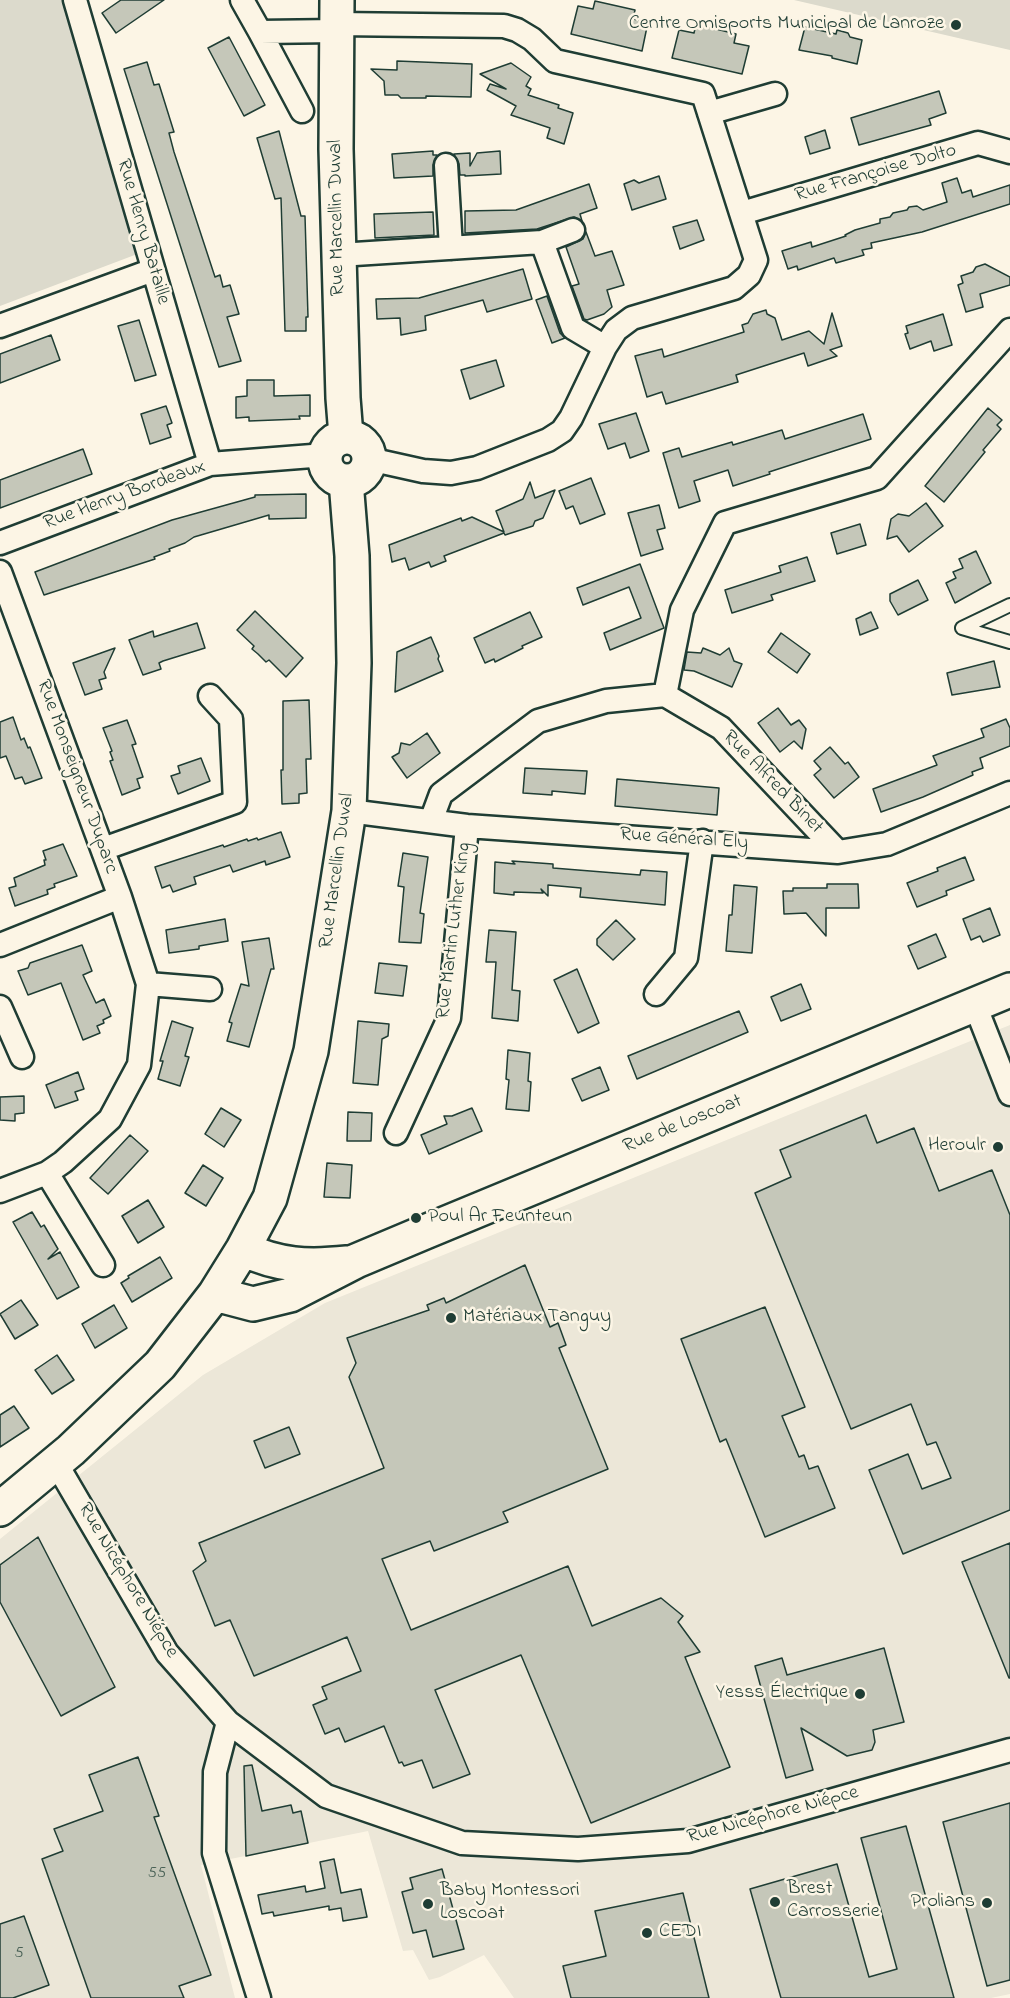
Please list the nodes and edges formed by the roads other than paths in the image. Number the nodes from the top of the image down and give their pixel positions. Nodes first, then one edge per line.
1 (75, 0) edge
2 (242, 0) edge
3 (337, 18) edge
4 (260, 32) junction
5 (775, 94) dead end
6 (302, 111) dead end
7 (709, 112) junction
8 (1010, 152) edge
9 (446, 165) dead end
10 (742, 213) junction
11 (573, 230) dead end
12 (542, 242) junction
13 (451, 248) junction
14 (339, 255) junction
15 (153, 270) junction
16 (0, 326) edge
17 (1010, 330) edge
18 (605, 347) junction
19 (336, 446) junction
20 (369, 459) junction
21 (210, 464) junction
22 (346, 481) junction
23 (0, 543) edge
24 (0, 572) edge
25 (1010, 605) edge
26 (1010, 642) edge
27 (665, 695) junction
28 (210, 696) dead end
29 (1010, 793) edge
30 (349, 811) junction
31 (431, 821) junction
32 (467, 826) junction
33 (702, 841) junction
34 (103, 849) junction
35 (837, 852) junction
36 (120, 897) junction
37 (0, 945) edge
38 (148, 984) junction
39 (210, 989) dead end
40 (1010, 990) edge
41 (656, 994) dead end
42 (975, 1005) junction
43 (0, 1007) edge
44 (22, 1057) dead end
45 (1010, 1094) edge
46 (396, 1133) dead end
47 (47, 1173) junction
48 (0, 1191) edge
49 (243, 1249) junction
50 (356, 1262) junction
51 (103, 1265) dead end
52 (215, 1294) junction
53 (56, 1463) junction
54 (0, 1509) edge
55 (228, 1722) junction
56 (1010, 1750) edge
57 (259, 1998) edge

1 - 15 street, Rue Henry Bataille
2 - 4 street
3 - 4 street
3 - 7 street
3 - 14 main road, Rue Marcellin Duval
4 - 6 street
5 - 7 street
7 - 10 street
8 - 10 street, Rue Françoise Dolto
9 - 13 street
10 - 18 street
11 - 12 street
12 - 13 street
12 - 18 street
13 - 14 street
14 - 19 main road, Rue Marcellin Duval
15 - 16 street
15 - 21 street, Rue Henry Bataille
17 - 27 street
18 - 20 street
19 - 20 main road
19 - 21 street, Rue Henry Bordeaux
19 - 22 main road
20 - 22 main road
21 - 23 street, Rue Henry Bordeaux
22 - 30 main road, Rue Marcellin Duval
24 - 34 street, Rue Monseigneur Duparc
25 - 26 lane
27 - 31 street
27 - 35 street, Rue Alfred Binet
28 - 34 street
29 - 35 street, Rue Général Ely
30 - 31 street, Rue Général Ely
30 - 49 main road, Rue Marcellin Duval
31 - 32 street, Rue Général Ely
32 - 33 street, Rue Général Ely
32 - 46 street, Rue Martin Luther King
33 - 35 street, Rue Général Ely
33 - 41 street
34 - 36 street, Rue Monseigneur Duparc
36 - 37 street
36 - 38 street, Rue Monseigneur Duparc
38 - 39 street
38 - 47 street, Rue Monseigneur Duparc
40 - 42 main road, Rue de Loscoat
42 - 45 street
42 - 50 main road, Rue de Loscoat
43 - 44 street
47 - 48 street, Rue Monseigneur Duparc
47 - 51 street
49 - 50 main road, Rue de Loscoat
49 - 52 main road, Rue Marcellin Duval
50 - 52 main road, Rue de Loscoat
52 - 53 main road, Rue Marcellin Duval
53 - 54 main road, Rue Marcellin Duval
53 - 55 street, Rue Nicéphore Niépce
55 - 56 street, Rue Nicéphore Niépce
55 - 57 street

